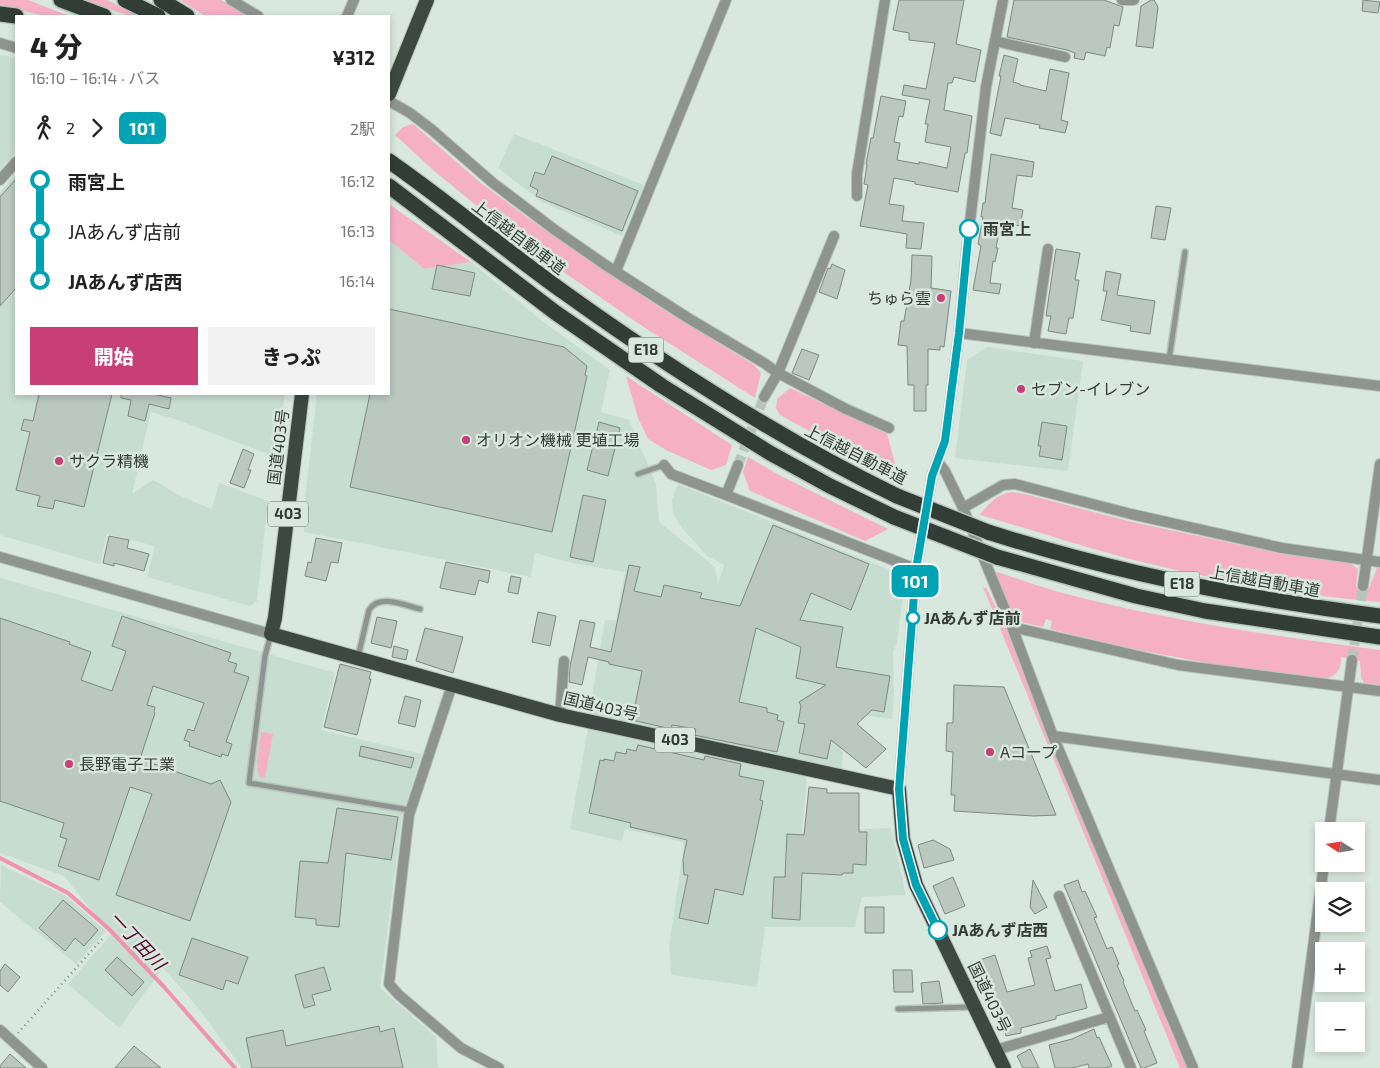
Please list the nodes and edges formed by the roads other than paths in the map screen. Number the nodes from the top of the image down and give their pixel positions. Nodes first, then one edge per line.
1 (61, 0) edge
2 (125, 0) edge
3 (161, 0) edge
4 (231, 0) edge
5 (354, 0) edge
6 (427, 0) edge
7 (726, 0) edge
8 (885, 0) edge
9 (1003, 0) edge
10 (1122, 0) edge
11 (1134, 0) edge
12 (0, 14) edge
13 (101, 15) edge
14 (156, 15) edge
15 (185, 15) edge
16 (256, 15) edge
17 (348, 15) edge
18 (15, 16) edge
19 (995, 41) junction
20 (0, 43) edge
21 (15, 48) edge
22 (1065, 57) dead end
23 (390, 92) edge
24 (390, 102) edge
25 (390, 161) edge
26 (15, 163) edge
27 (0, 180) edge
28 (390, 188) edge
29 (857, 196) dead end
30 (834, 236) dead end
31 (1048, 249) dead end
32 (1185, 252) dead end
33 (616, 271) junction
34 (959, 333) junction
35 (1034, 343) junction
36 (1168, 360) junction
37 (778, 374) junction
38 (1380, 386) edge
39 (302, 395) edge
40 (764, 397) tunnel mouth
41 (889, 428) dead end
42 (938, 462) junction
43 (664, 464) joint
44 (1380, 464) edge
45 (738, 465) tunnel mouth
46 (638, 474) dead end
47 (726, 495) junction
48 (963, 508) junction
49 (970, 525) junction
50 (0, 557) edge
51 (1367, 560) junction
52 (1380, 562) edge
53 (916, 569) junction
54 (1363, 586) tunnel mouth
55 (420, 609) dead end
56 (1380, 616) edge
57 (1012, 627) junction
58 (271, 634) junction
59 (1380, 638) edge
60 (358, 658) junction
61 (1352, 660) tunnel mouth
62 (564, 661) dead end
63 (452, 685) junction
64 (1348, 688) junction
65 (1380, 691) edge
66 (560, 715) junction
67 (1053, 736) junction
68 (1336, 774) junction
69 (1380, 780) edge
70 (899, 789) junction
71 (411, 810) junction
72 (1329, 822) edge
73 (1323, 872) edge
74 (1059, 896) dead end
75 (975, 1007) junction
76 (898, 1009) dead end
77 (1110, 1017) junction
78 (0, 1030) edge
79 (996, 1050) junction
80 (42, 1068) edge
81 (499, 1068) edge
82 (1004, 1068) edge
83 (1131, 1068) edge
84 (1193, 1068) edge
85 (1297, 1068) edge

1 - 13 highway
2 - 14 highway
3 - 15 highway
4 - 16 street
5 - 17 street
6 - 23 highway
7 - 33 street
8 - 29 street
9 - 19 street
10 - 11 street
12 - 18 highway
19 - 22 street
19 - 34 street
20 - 21 street
24 - 33 street
25 - 49 highway, 上信越自動車道 / E18, bridge
26 - 27 street
28 - 59 highway, E18, bridge
30 - 37 street
31 - 35 street
32 - 36 lane
33 - 37 street
34 - 35 street
34 - 42 street
35 - 36 street
36 - 38 street
37 - 40 street
37 - 41 street
39 - 58 highway, 国道403号 / 403
42 - 48 street
42 - 53 street
43 - 46 lane
43 - 47 street
44 - 51 street
45 - 47 street
47 - 53 street
48 - 49 street
48 - 51 street
49 - 56 highway, 上信越自動車道 / E18, bridge
49 - 57 street
50 - 58 street
51 - 52 street
51 - 54 street
53 - 70 street
55 - 60 lane
57 - 64 street
57 - 67 street
58 - 60 highway, 国道403号 / 403
58 - 71 lane
60 - 63 highway, 国道403号 / 403
61 - 64 street
62 - 66 street
63 - 66 highway, 国道403号 / 403
63 - 71 street
64 - 65 street
64 - 68 street
66 - 70 highway, 国道403号 / 403
67 - 68 street
67 - 84 street
68 - 69 street
68 - 72 street
70 - 75 highway, 国道403号
71 - 81 street
73 - 85 street
74 - 77 street
75 - 76 lane
75 - 79 highway, 国道403号
77 - 79 street
77 - 83 street
78 - 80 street
79 - 82 highway, 国道403号

